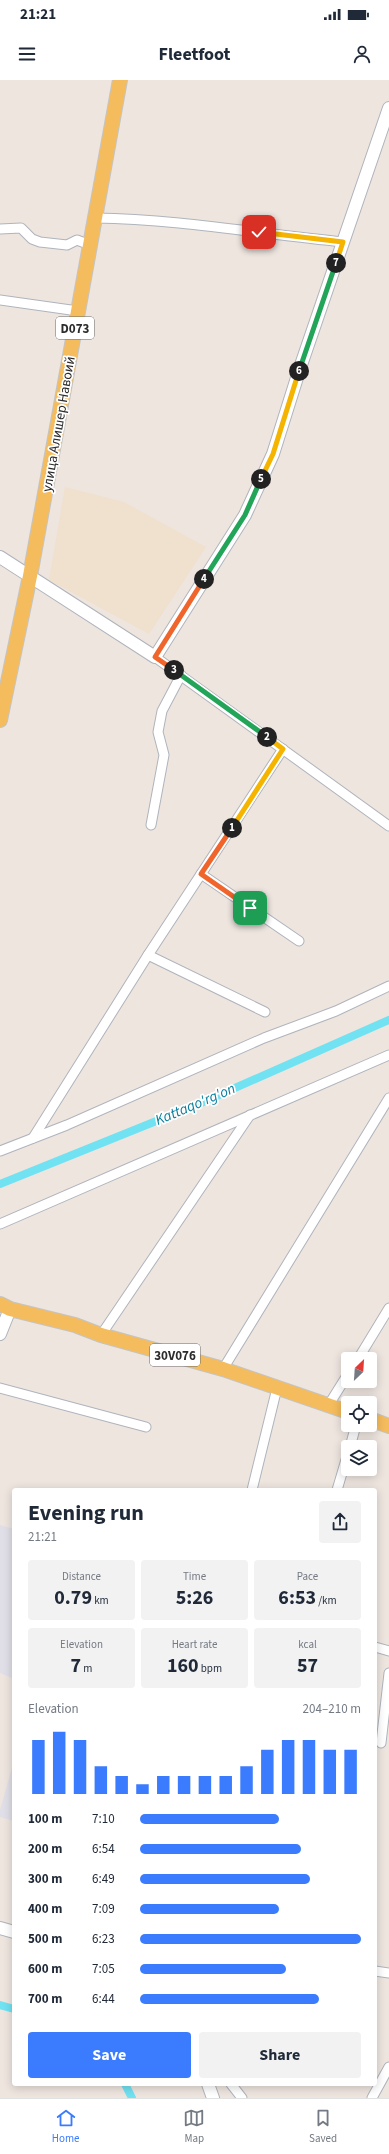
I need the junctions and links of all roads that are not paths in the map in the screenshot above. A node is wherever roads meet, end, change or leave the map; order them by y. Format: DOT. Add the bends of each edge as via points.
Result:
graph roads {
  1 [pos="120,80"];
  2 [pos="389,108"];
  3 [pos="386,129"];
  4 [pos="95,218"];
  5 [pos="0,229"];
  6 [pos="343,242"];
  7 [pos="90,244"];
  8 [pos="0,300"];
  9 [pos="78,311"];
  10 [pos="0,557"];
  11 [pos="30,576"];
  12 [pos="155,657"];
  13 [pos="181,675"];
  14 [pos="0,720"];
  15 [pos="283,749"];
  16 [pos="151,825"];
  17 [pos="389,826"];
  18 [pos="201,874"];
  19 [pos="299,941"];
  20 [pos="148,955"];
  21 [pos="389,986"];
  22 [pos="266,1012"];
  23 [pos="389,1055"];
  24 [pos="389,1098"];
  25 [pos="250,1115"];
  26 [pos="33,1138"];
  27 [pos="0,1151"];
  28 [pos="0,1224"];
  29 [pos="5,1307"];
  30 [pos="389,1308"];
  31 [pos="0,1334"];
  32 [pos="101,1335"];
  33 [pos="362,1352"];
  34 [pos="223,1369"];
  35 [pos="341,1385"];
  36 [pos="0,1388"];
  37 [pos="277,1388"];
  38 [pos="328,1406"];
  39 [pos="341,1410"];
  40 [pos="377,1422"];
  41 [pos="389,1426"];
  42 [pos="146,1428"];
  43 [pos="341,1476"];
  44 [pos="252,1488"];
  45 [pos="338,1488"];
  46 [pos="377,1648"];
  47 [pos="389,1650"];
  48 [pos="389,1673"];
  49 [pos="380,1743"];
  50 [pos="0,1928"];
  51 [pos="12,1931"];
  52 [pos="377,1971"];
  53 [pos="389,1973"];
  54 [pos="389,2067"];
  55 [pos="209,2086"];
  56 [pos="233,2086"];
  57 [pos="213,2098"];
  58 [pos="242,2098"];
  59 [pos="372,2098"];
  1 -- 4 [label="main road, улица Алишер Навоий / D073"];
  2 -- 3 [label="main road"];
  3 -- 6 [label="main road"];
  4 -- 6 [label="street" via="132,218 228,227"];
  4 -- 7 [label="main road, улица Алишер Навоий / D073"];
  5 -- 7 [label="street" via="21,228 32,239 40,242 67,245 77,240"];
  6 -- 12 [label="main road" via="273,454 245,515"];
  7 -- 9 [label="main road, улица Алишер Навоий / D073"];
  8 -- 9 [label="street"];
  9 -- 11 [label="main road, улица Алишер Навоий / D073"];
  10 -- 11 [label="main road"];
  11 -- 12 [label="main road"];
  11 -- 14 [label="main road, улица Алишер Навоий / D073"];
  12 -- 13 [label="street"];
  13 -- 15 [label="street"];
  13 -- 16 [label="street" via="162,711 158,732 164,755"];
  15 -- 17 [label="street"];
  15 -- 18 [label="street"];
  18 -- 19 [label="street"];
  18 -- 20 [label="street"];
  20 -- 22 [label="street"];
  20 -- 26 [label="street"];
  21 -- 26 [label="street" via="336,1011 264,1038"];
  23 -- 25 [label="street"];
  24 -- 34 [label="street"];
  25 -- 28 [label="street"];
  25 -- 32 [label="street"];
  26 -- 27 [label="street"];
  29 -- 31 [label="main road"];
  29 -- 32 [label="main road, 30V076" via="75,1325"];
  30 -- 33 [label="street"];
  32 -- 34 [label="main road, 30V076"];
  34 -- 37 [label="main road, 30V076"];
  35 -- 38 [label="street"];
  36 -- 42 [label="street"];
  37 -- 38 [label="main road, 30V076"];
  37 -- 44 [label="street"];
  38 -- 39 [label="main road, 30V076"];
  40 -- 41 [label="main road"];
  43 -- 45 [label="street"];
  46 -- 47 [label="street"];
  48 -- 49 [label="street"];
  50 -- 51 [label="main road"];
  52 -- 53 [label="street"];
  54 -- 59 [label="street"];
  55 -- 57 [label="main road"];
  56 -- 58 [label="street"];
}
